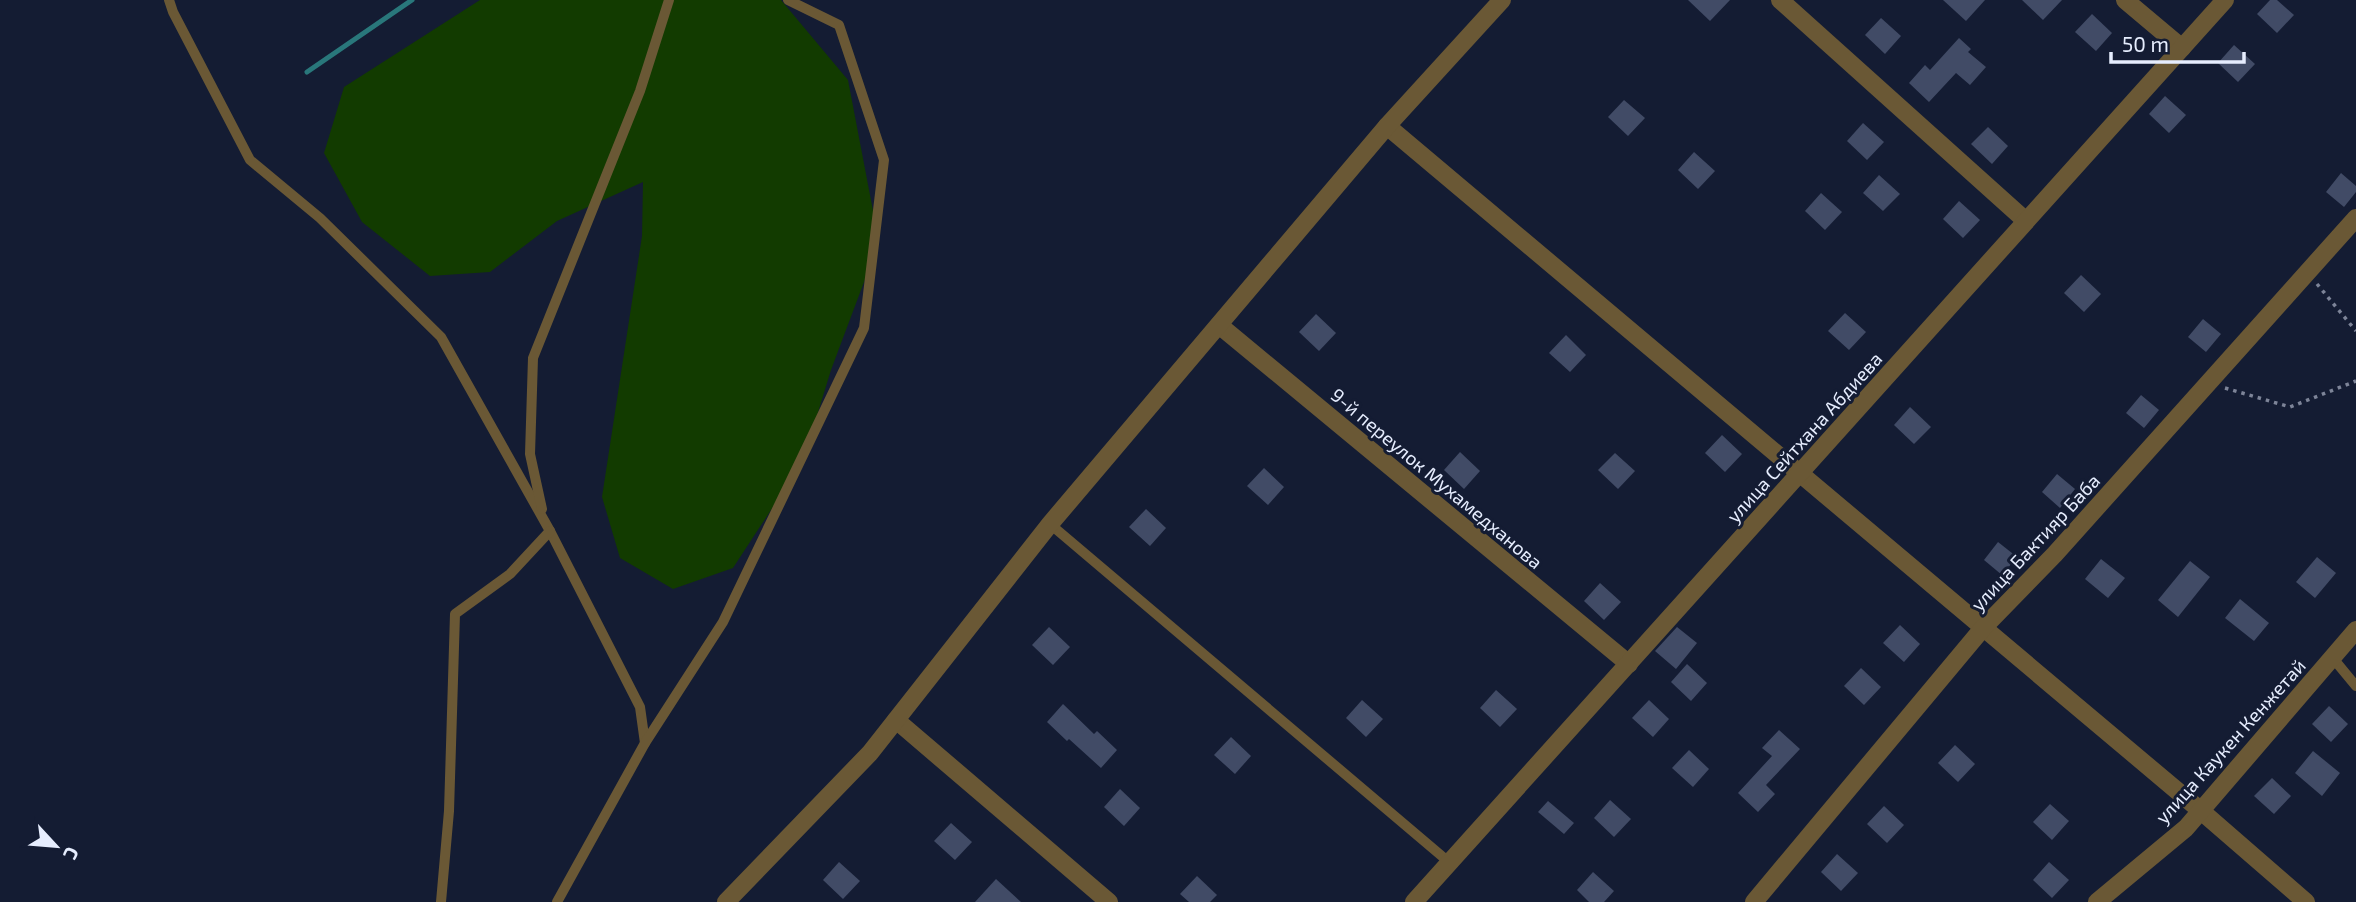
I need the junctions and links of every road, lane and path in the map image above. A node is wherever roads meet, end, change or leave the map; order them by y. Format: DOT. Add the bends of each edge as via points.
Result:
graph roads {
  1 [pos="161,0"];
  2 [pos="169,0"];
  3 [pos="669,0"];
  4 [pos="788,0"];
  5 [pos="1502,0"];
  6 [pos="1780,0"];
  7 [pos="2125,0"];
  8 [pos="2225,0"];
  9 [pos="173,12"];
  10 [pos="2182,48"];
  11 [pos="1387,127"];
  12 [pos="2356,218"];
  13 [pos="2026,221"];
  14 [pos="2307,272"];
  15 [pos="1219,325"];
  16 [pos="2356,331"];
  17 [pos="2356,381"];
  18 [pos="2206,383"];
  19 [pos="1800,473"];
  20 [pos="541,515"];
  21 [pos="1050,524"];
  22 [pos="550,531"];
  23 [pos="1983,628"];
  24 [pos="2356,630"];
  25 [pos="2332,657"];
  26 [pos="1629,664"];
  27 [pos="2356,687"];
  28 [pos="896,720"];
  29 [pos="645,743"];
  30 [pos="2200,810"];
  31 [pos="1450,863"];
  32 [pos="440,902"];
  33 [pos="557,902"];
  34 [pos="726,902"];
  35 [pos="1109,902"];
  36 [pos="1414,902"];
  37 [pos="1754,902"];
  38 [pos="2097,902"];
  39 [pos="2306,902"];
  1 -- 9 [label="lane"];
  2 -- 9 [label="lane"];
  3 -- 20 [label="lane" via="640,90 533,358 530,454"];
  4 -- 29 [label="lane" via="839,26 884,160 864,328 723,622"];
  5 -- 11 [label="street"];
  6 -- 13 [label="street"];
  7 -- 10 [label="street"];
  8 -- 10 [label="street, улица Сейтхана Абдиева"];
  9 -- 20 [label="lane" via="250,160 320,218 441,337"];
  10 -- 13 [label="street, улица Сейтхана Абдиева"];
  11 -- 15 [label="street"];
  11 -- 19 [label="street"];
  12 -- 14 [label="street, улица Бактияр Баба"];
  13 -- 19 [label="street, улица Сейтхана Абдиева"];
  14 -- 16 [label="path"];
  14 -- 18 [label="street, улица Бактияр Баба"];
  15 -- 21 [label="street"];
  15 -- 26 [label="street, 9-й переулок Мухамедханова"];
  17 -- 18 [label="path" via="2290,407"];
  18 -- 23 [label="street, улица Бактияр Баба"];
  19 -- 23 [label="street"];
  19 -- 26 [label="street, улица Сейтхана Абдиева"];
  20 -- 22 [label="lane"];
  21 -- 28 [label="street"];
  21 -- 31 [label="lane"];
  22 -- 29 [label="lane" via="640,707"];
  22 -- 32 [label="lane" via="510,574 455,614 449,811"];
  23 -- 30 [label="street"];
  23 -- 37 [label="street, улица Бактияр Баба"];
  24 -- 25 [label="street, улица Каукен Кенжетай"];
  25 -- 27 [label="lane"];
  25 -- 30 [label="street, улица Каукен Кенжетай"];
  26 -- 31 [label="street, улица Сейтхана Абдиева"];
  28 -- 34 [label="street" via="870,753"];
  28 -- 35 [label="street"];
  29 -- 33 [label="lane"];
  30 -- 38 [label="street, улица Каукен Кенжетай" via="2186,828"];
  30 -- 39 [label="street"];
  31 -- 36 [label="street, улица Сейтхана Абдиева"];
}
